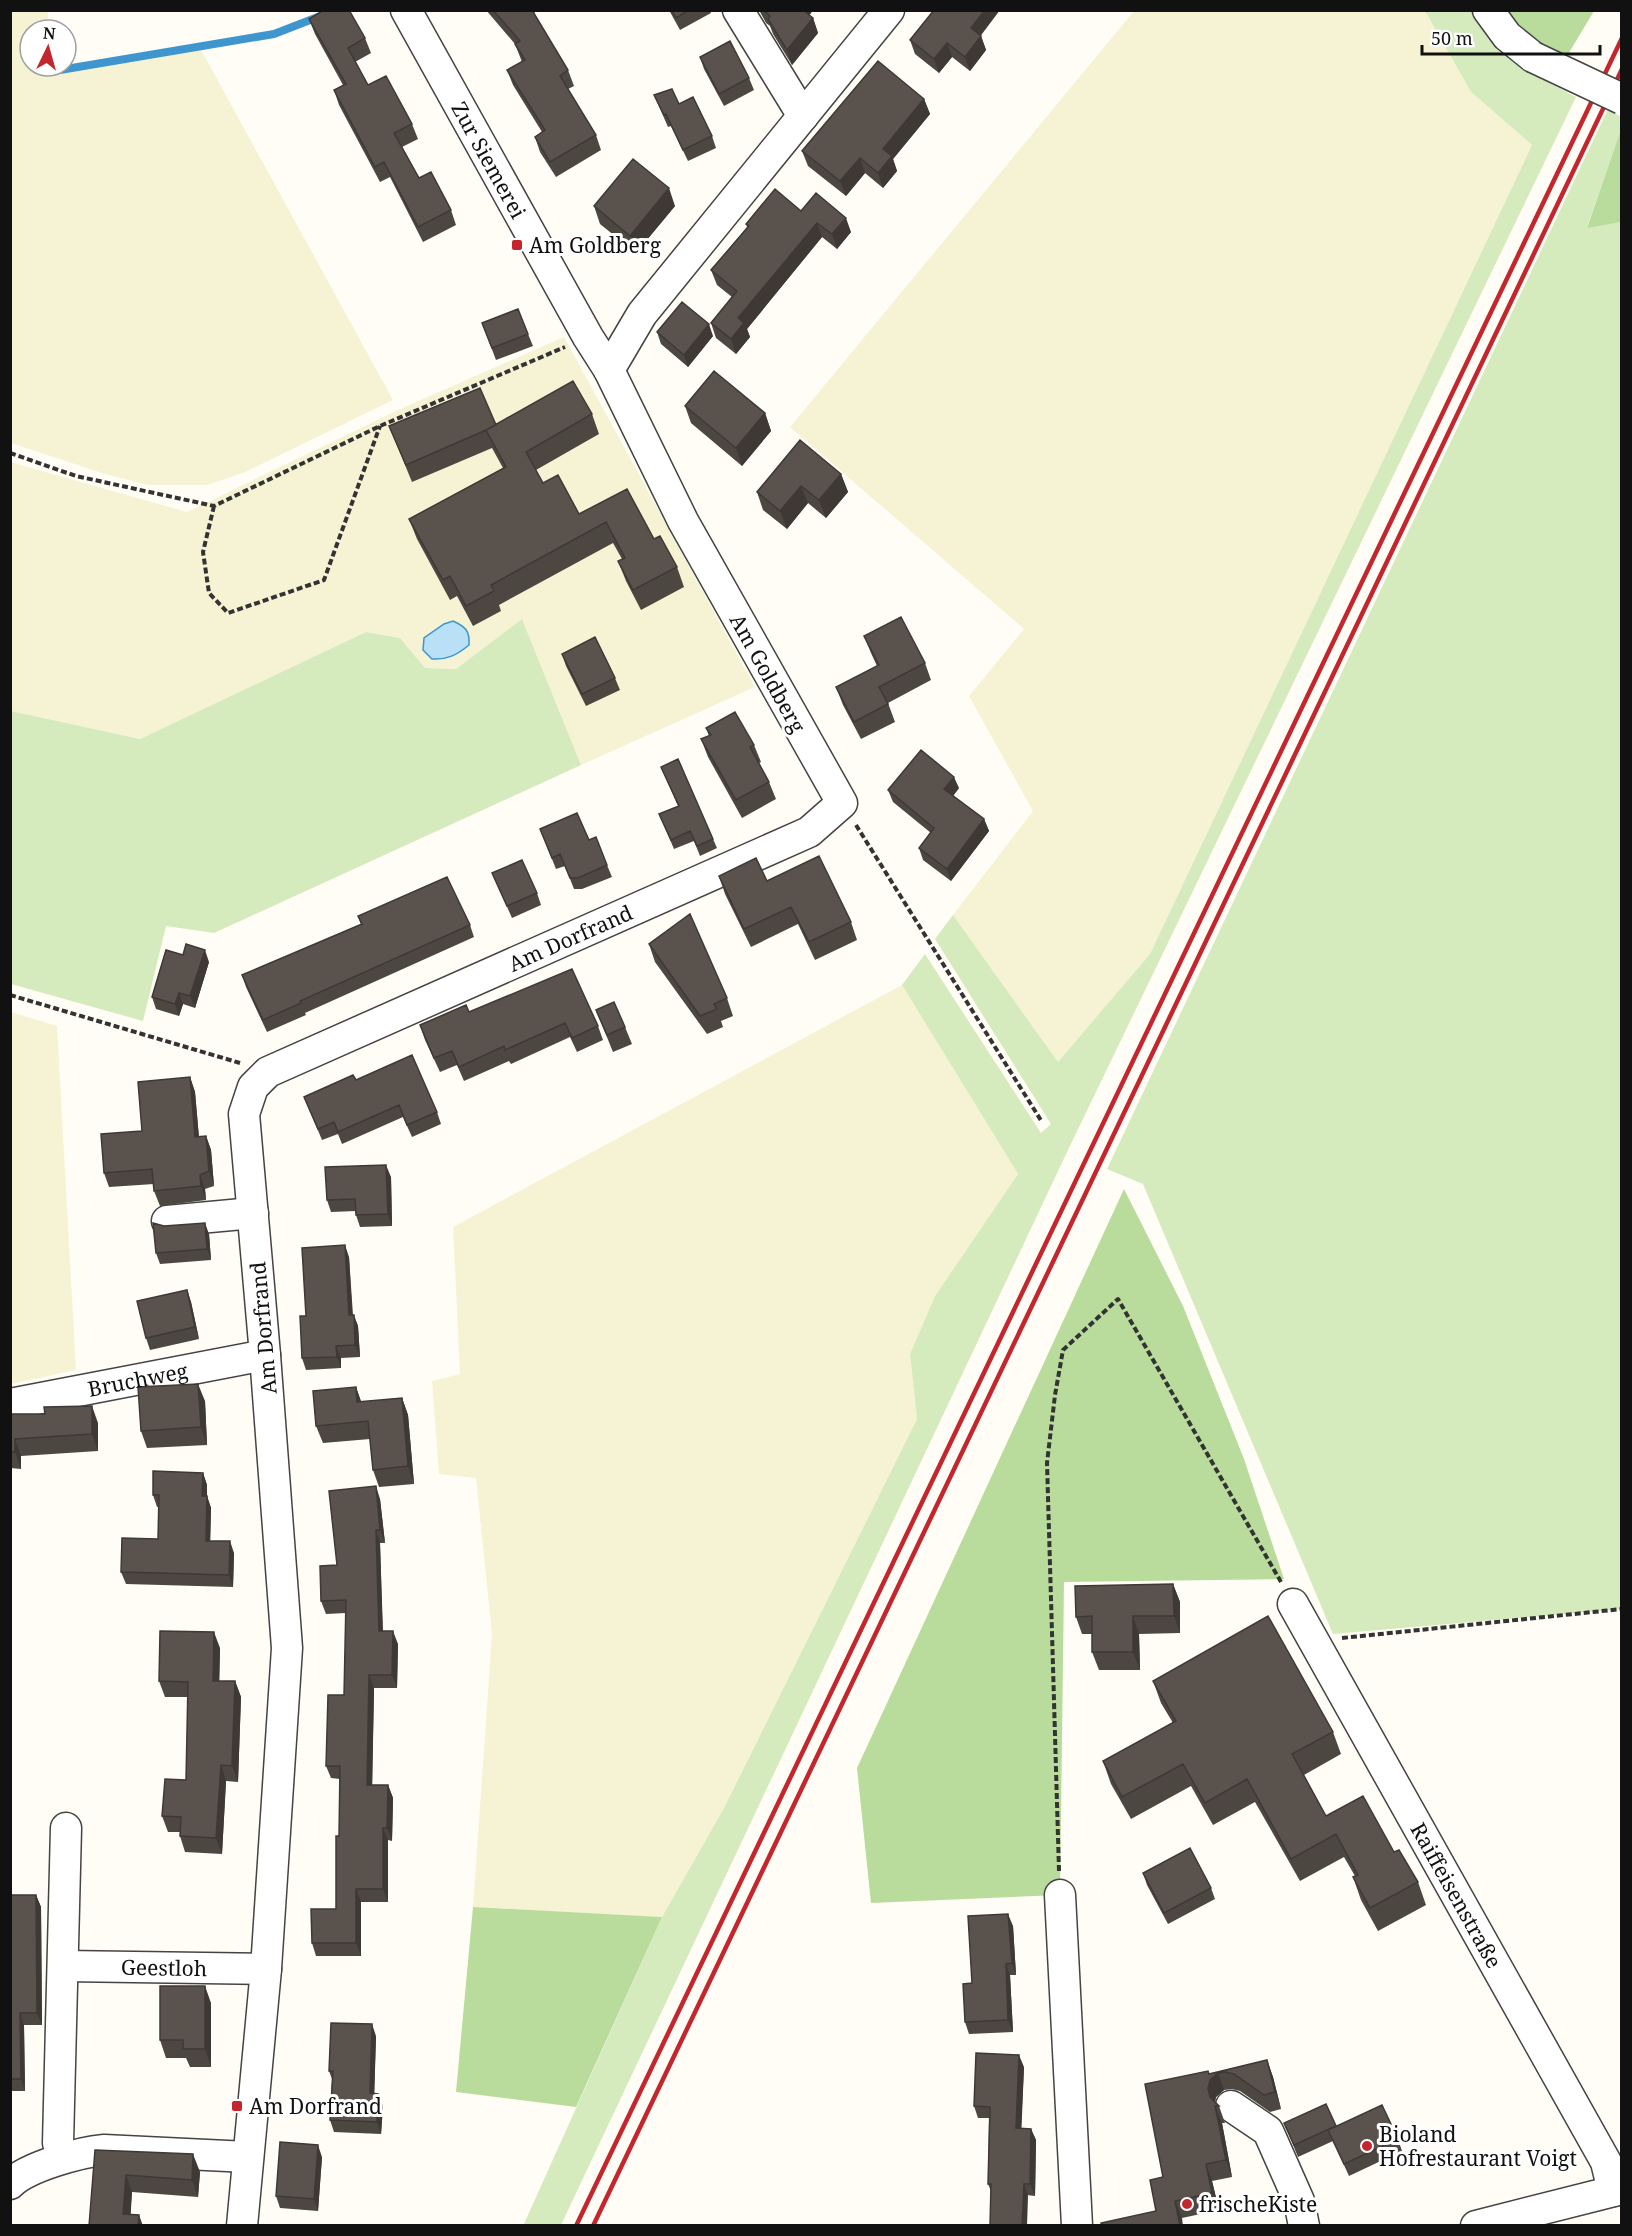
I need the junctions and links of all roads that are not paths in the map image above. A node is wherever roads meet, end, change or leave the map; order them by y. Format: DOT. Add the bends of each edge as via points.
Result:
graph roads {
  1 [pos="406,10"];
  2 [pos="738,10"];
  3 [pos="889,10"];
  4 [pos="1488,10"];
  5 [pos="1622,99"];
  6 [pos="803,116"];
  7 [pos="609,370"];
  8 [pos="842,803"];
  9 [pos="253,1213"];
  10 [pos="167,1221"];
  11 [pos="265,1355"];
  12 [pos="10,1404"];
  13 [pos="1293,1604"];
  14 [pos="66,1828"];
  15 [pos="1060,1895"];
  16 [pos="64,1966"];
  17 [pos="266,1969"];
  18 [pos="1231,2106"];
  19 [pos="58,2143"];
  20 [pos="248,2157"];
  21 [pos="10,2184"];
  22 [pos="1617,2190"];
  23 [pos="242,2226"];
  24 [pos="1077,2226"];
  25 [pos="1304,2226"];
  26 [pos="1476,2226"];
  1 -- 7 [label="street, Zur Siemerei"];
  2 -- 6 [label="street"];
  3 -- 6 [label="street"];
  4 -- 5 [label="street, bridge" via="1507,36 1533,57"];
  6 -- 7 [label="street" via="642,314"];
  7 -- 8 [label="street, Am Goldberg" via="683,521"];
  8 -- 9 [label="street, Am Dorfrand" via="809,832 268,1072 253,1087 244,1114"];
  9 -- 10 [label="street"];
  9 -- 11 [label="street, Am Dorfrand"];
  11 -- 12 [label="street, Bruchweg"];
  11 -- 17 [label="street, Am Dorfrand" via="287,1648"];
  13 -- 22 [label="street, Raiffeisenstraße" via="1606,2162"];
  14 -- 16 [label="street"];
  15 -- 24 [label="street"];
  16 -- 17 [label="street, Geestloh"];
  16 -- 19 [label="street"];
  17 -- 20 [label="street, Am Dorfrand"];
  18 -- 25 [label="street" via="1268,2131 1299,2200"];
  20 -- 21 [label="street" via="90,2151 42,2167"];
  20 -- 23 [label="street, Am Dorfrand"];
  22 -- 26 [label="street"];
}
